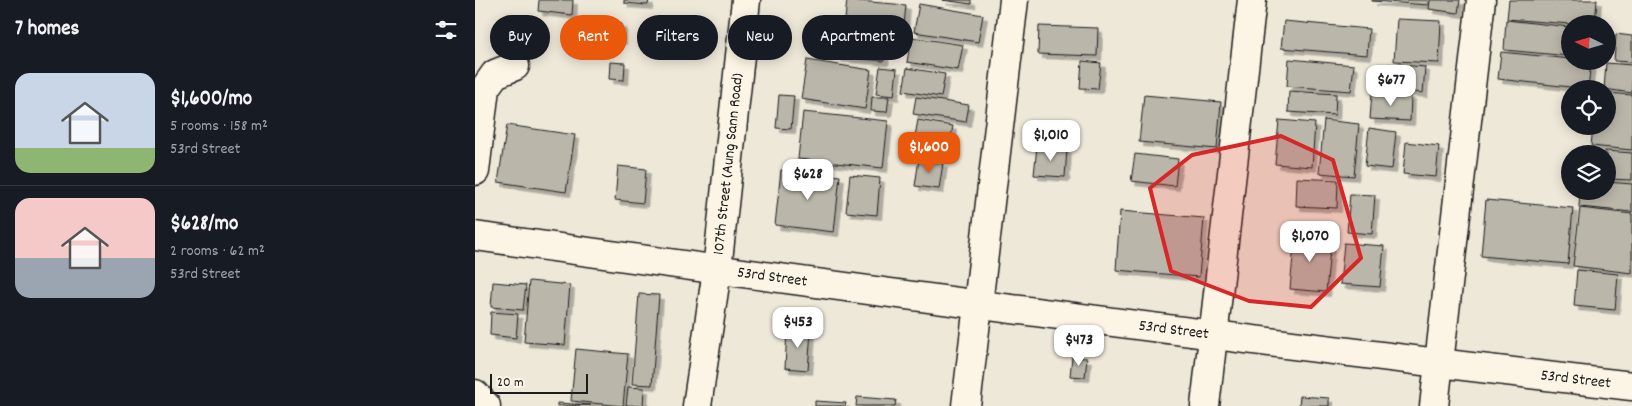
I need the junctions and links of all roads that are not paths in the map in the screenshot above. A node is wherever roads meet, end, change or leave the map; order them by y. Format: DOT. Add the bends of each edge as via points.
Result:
graph roads {
  1 [pos="746,0"];
  2 [pos="1014,0"];
  3 [pos="1252,0"];
  4 [pos="1481,0"];
  5 [pos="515,66"];
  6 [pos="475,171"];
  7 [pos="475,236"];
  8 [pos="717,270"];
  9 [pos="978,304"];
  10 [pos="1214,336"];
  11 [pos="1439,364"];
  12 [pos="1632,386"];
  13 [pos="475,394"];
  14 [pos="486,406"];
  15 [pos="697,406"];
  16 [pos="966,406"];
  17 [pos="1205,406"];
  18 [pos="1434,406"];
  1 -- 8 [label="street, 107th Street (Aung Sann Road)"];
  2 -- 9 [label="street"];
  3 -- 10 [label="street"];
  4 -- 11 [label="street"];
  5 -- 6 [label="street" via="495,74 485,88"];
  7 -- 8 [label="street, 53rd Street"];
  8 -- 9 [label="street, 53rd Street"];
  8 -- 15 [label="street, 107th Street (Aung Sann Road)"];
  9 -- 10 [label="street, 53rd Street"];
  9 -- 16 [label="street"];
  10 -- 11 [label="street, 53rd Street"];
  10 -- 17 [label="street"];
  11 -- 12 [label="street, 53rd Street"];
  11 -- 18 [label="street"];
  13 -- 14 [label="street"];
}
